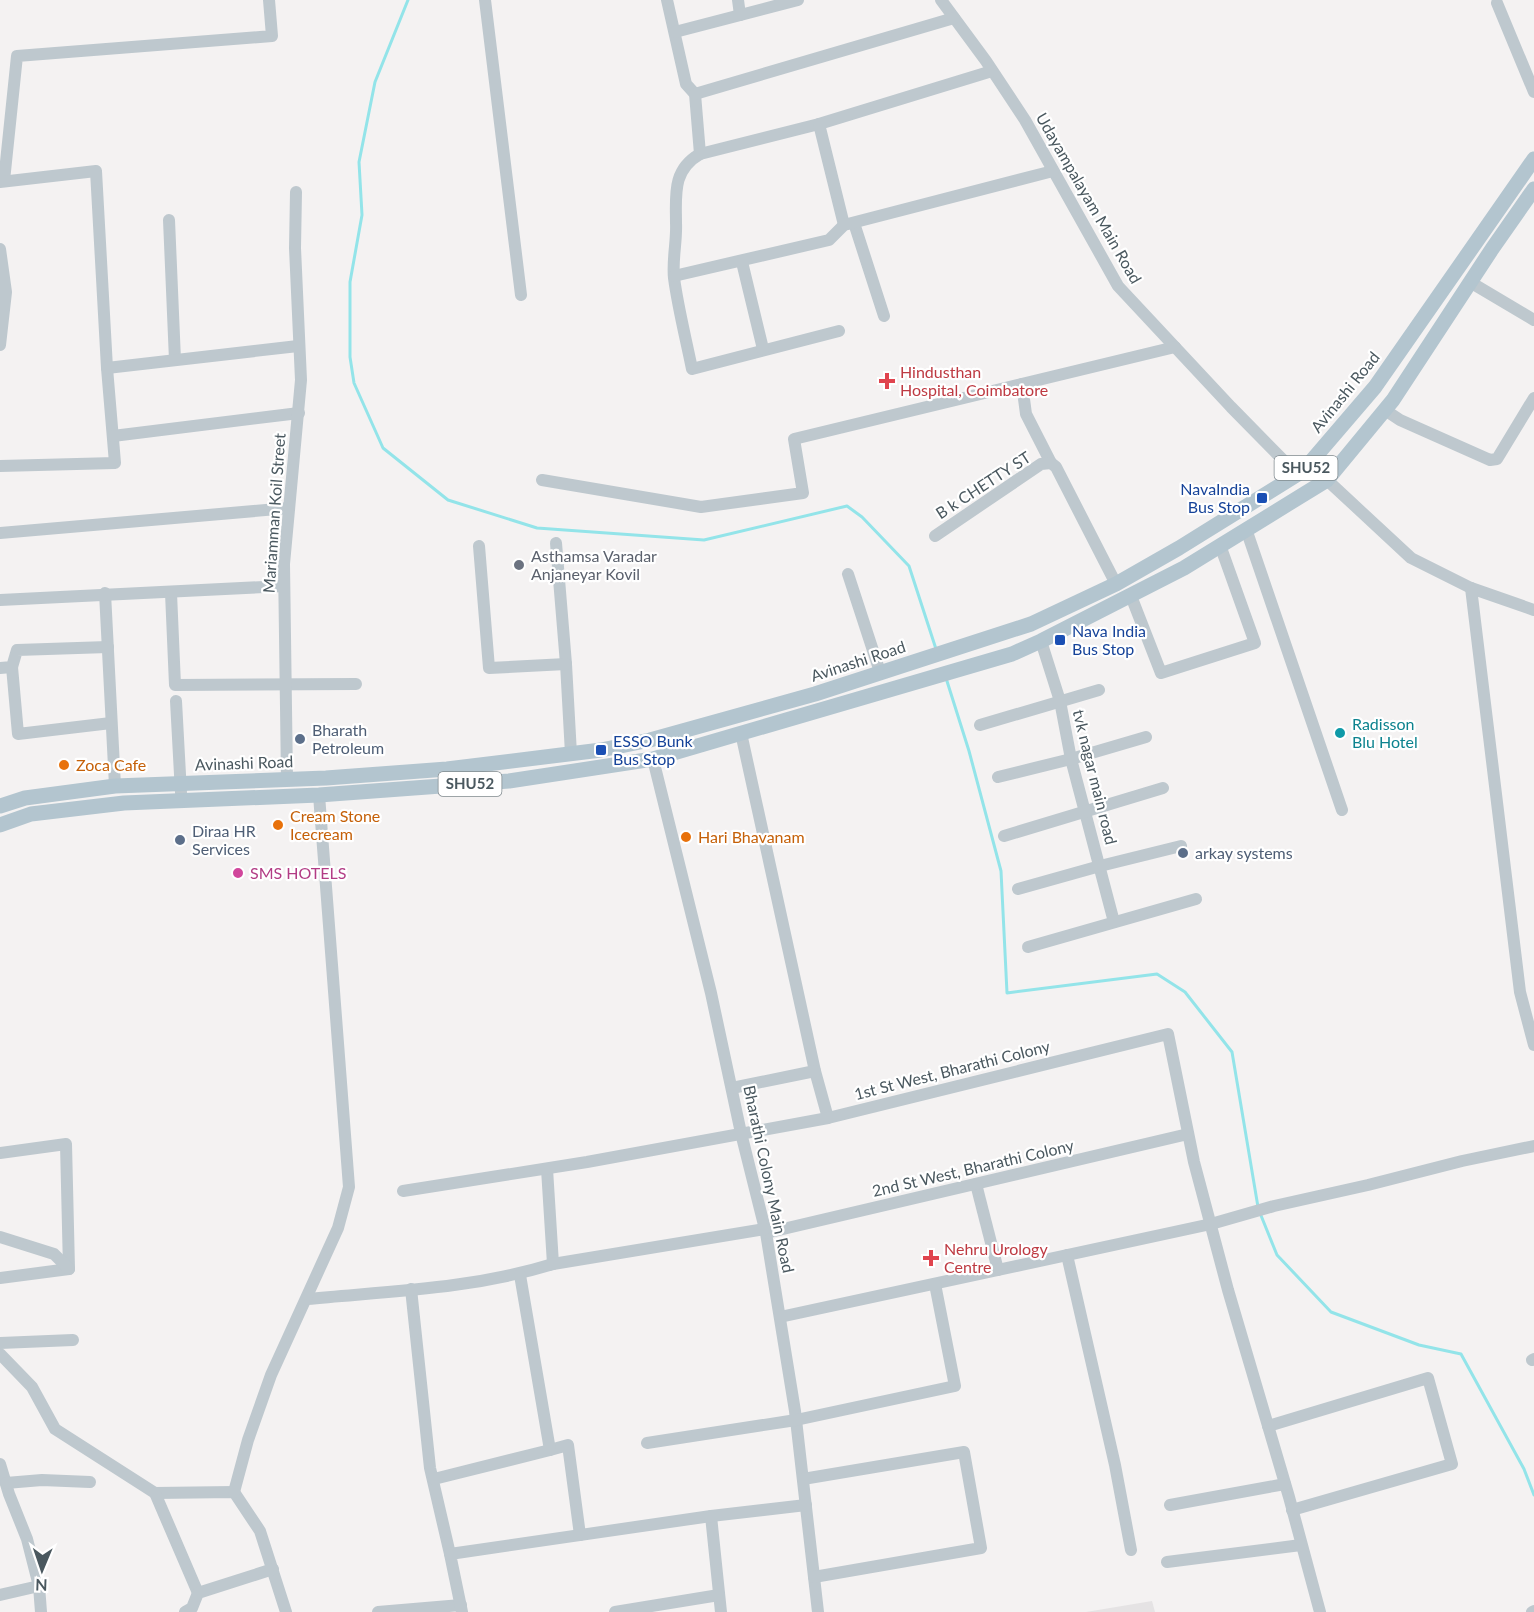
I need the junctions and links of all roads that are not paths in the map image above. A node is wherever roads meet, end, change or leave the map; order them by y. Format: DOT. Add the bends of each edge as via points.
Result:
graph roads {
  1 [pos="269,0"];
  2 [pos="485,0"];
  3 [pos="667,0"];
  4 [pos="738,0"];
  5 [pos="798,0"];
  6 [pos="941,0"];
  7 [pos="1497,3"];
  8 [pos="740,15"];
  9 [pos="954,18"];
  10 [pos="675,32"];
  11 [pos="992,71"];
  12 [pos="1534,92"];
  13 [pos="695,94"];
  14 [pos="819,124"];
  15 [pos="700,154"];
  16 [pos="1534,159"];
  17 [pos="1053,171"];
  18 [pos="2,182"];
  19 [pos="1534,189"];
  20 [pos="296,192"];
  21 [pos="169,220"];
  22 [pos="849,224"];
  23 [pos="0,249"];
  24 [pos="742,262"];
  25 [pos="674,276"];
  26 [pos="1470,282"];
  27 [pos="521,295"];
  28 [pos="884,316"];
  29 [pos="1534,320"];
  30 [pos="839,331"];
  31 [pos="0,345"];
  32 [pos="298,346"];
  33 [pos="1175,347"];
  34 [pos="763,349"];
  35 [pos="175,360"];
  36 [pos="107,368"];
  37 [pos="1022,384"];
  38 [pos="1534,399"];
  39 [pos="1385,410"];
  40 [pos="299,413"];
  41 [pos="113,436"];
  42 [pos="1051,463"];
  43 [pos="0,466"];
  44 [pos="1303,471"];
  45 [pos="542,480"];
  46 [pos="1327,480"];
  47 [pos="289,508"];
  48 [pos="1246,529"];
  49 [pos="0,533"];
  50 [pos="935,536"];
  51 [pos="556,543"];
  52 [pos="479,546"];
  53 [pos="1220,546"];
  54 [pos="848,574"];
  55 [pos="1116,584"];
  56 [pos="284,586"];
  57 [pos="1471,588"];
  58 [pos="105,593"];
  59 [pos="171,593"];
  60 [pos="1131,596"];
  61 [pos="0,600"];
  62 [pos="1534,610"];
  63 [pos="1041,641"];
  64 [pos="108,647"];
  65 [pos="566,664"];
  66 [pos="6,668"];
  67 [pos="880,672"];
  68 [pos="286,684"];
  69 [pos="356,684"];
  70 [pos="1099,690"];
  71 [pos="1060,700"];
  72 [pos="176,701"];
  73 [pos="111,723"];
  74 [pos="980,725"];
  75 [pos="741,733"];
  76 [pos="1146,737"];
  77 [pos="571,754"];
  78 [pos="653,759"];
  79 [pos="1071,759"];
  80 [pos="998,777"];
  81 [pos="287,779"];
  82 [pos="180,783"];
  83 [pos="140,785"];
  84 [pos="115,786"];
  85 [pos="1163,788"];
  86 [pos="319,795"];
  87 [pos="183,800"];
  88 [pos="142,802"];
  89 [pos="0,806"];
  90 [pos="1342,810"];
  91 [pos="1085,811"];
  92 [pos="0,825"];
  93 [pos="1004,836"];
  94 [pos="1181,846"];
  95 [pos="1100,866"];
  96 [pos="1018,889"];
  97 [pos="1196,899"];
  98 [pos="1114,922"];
  99 [pos="1028,947"];
  100 [pos="1534,1045"];
  101 [pos="815,1071"];
  102 [pos="732,1088"];
  103 [pos="828,1118"];
  104 [pos="741,1133"];
  105 [pos="1188,1134"];
  106 [pos="1534,1146"];
  107 [pos="0,1153"];
  108 [pos="547,1169"];
  109 [pos="976,1184"];
  110 [pos="403,1191"];
  111 [pos="1210,1224"];
  112 [pos="766,1231"];
  113 [pos="0,1237"];
  114 [pos="1067,1255"];
  115 [pos="554,1264"];
  116 [pos="69,1269"];
  117 [pos="999,1270"];
  118 [pos="520,1275"];
  119 [pos="0,1278"];
  120 [pos="935,1284"];
  121 [pos="411,1290"];
  122 [pos="307,1299"];
  123 [pos="780,1317"];
  124 [pos="73,1340"];
  125 [pos="0,1342"];
  126 [pos="0,1354"];
  127 [pos="796,1420"];
  128 [pos="1268,1426"];
  129 [pos="647,1443"];
  130 [pos="550,1450"];
  131 [pos="0,1464"];
  132 [pos="434,1479"];
  133 [pos="803,1479"];
  134 [pos="90,1482"];
  135 [pos="1285,1484"];
  136 [pos="5,1492"];
  137 [pos="234,1492"];
  138 [pos="155,1493"];
  139 [pos="806,1505"];
  140 [pos="1170,1505"];
  141 [pos="1292,1510"];
  142 [pos="711,1516"];
  143 [pos="580,1535"];
  144 [pos="1301,1545"];
  145 [pos="1131,1550"];
  146 [pos="450,1554"];
  147 [pos="1167,1562"];
  148 [pos="273,1569"];
  149 [pos="814,1577"];
  150 [pos="39,1586"];
  151 [pos="198,1593"];
  152 [pos="719,1594"];
  153 [pos="0,1595"];
  154 [pos="461,1608"];
  155 [pos="41,1612"];
  156 [pos="185,1612"];
  157 [pos="286,1612"];
  158 [pos="378,1612"];
  159 [pos="615,1612"];
  160 [pos="722,1612"];
  161 [pos="818,1612"];
  162 [pos="1320,1612"];
  1 -- 18 [label="street" via="272,36 17,56"];
  2 -- 27 [label="street"];
  3 -- 10 [label="street"];
  4 -- 8 [label="street"];
  5 -- 8 [label="street"];
  6 -- 9 [label="street, Udayampalayam Main Road"];
  7 -- 12 [label="street"];
  8 -- 10 [label="street"];
  9 -- 11 [label="street, Udayampalayam Main Road"];
  9 -- 13 [label="street"];
  10 -- 13 [label="street" via="686,84"];
  11 -- 14 [label="street"];
  11 -- 17 [label="street, Udayampalayam Main Road"];
  13 -- 15 [label="street"];
  14 -- 15 [label="street"];
  14 -- 22 [label="street"];
  15 -- 25 [label="street" via="688,160 675,196"];
  16 -- 44 [label="main road, Avinashi Road / SHU52" via="1375,387"];
  17 -- 22 [label="street"];
  17 -- 33 [label="street, Udayampalayam Main Road" via="1118,286"];
  18 -- 36 [label="street" via="96,171"];
  19 -- 26 [label="main road, Avinashi Road / SHU52"];
  20 -- 32 [label="street, Mariamman Koil Street"];
  21 -- 35 [label="street"];
  22 -- 24 [label="street" via="830,240"];
  22 -- 28 [label="street"];
  23 -- 31 [label="street" via="6,292"];
  24 -- 25 [label="street"];
  24 -- 34 [label="street"];
  25 -- 34 [label="street" via="692,369"];
  26 -- 29 [label="street"];
  26 -- 39 [label="main road, Avinashi Road / SHU52"];
  30 -- 34 [label="street"];
  32 -- 35 [label="street"];
  32 -- 40 [label="street, Mariamman Koil Street"];
  33 -- 37 [label="street"];
  33 -- 44 [label="street, Udayampalayam Main Road" via="1285,462"];
  35 -- 36 [label="street"];
  36 -- 41 [label="street"];
  37 -- 42 [label="street" via="1026,414"];
  37 -- 45 [label="street" via="794,439 803,493 701,507"];
  38 -- 39 [label="street" via="1497,459 1490,460"];
  39 -- 46 [label="main road, Avinashi Road / SHU52"];
  40 -- 41 [label="street"];
  40 -- 47 [label="street, Mariamman Koil Street"];
  41 -- 43 [label="street" via="115,463"];
  42 -- 50 [label="street, B k CHETTY ST" via="1041,464"];
  42 -- 55 [label="street, B k CHETTY ST"];
  44 -- 55 [label="main road, Avinashi Road / SHU52"];
  46 -- 48 [label="main road, Avinashi Road / SHU52"];
  46 -- 57 [label="street" via="1411,558"];
  47 -- 49 [label="street"];
  47 -- 56 [label="street, Mariamman Koil Street"];
  48 -- 53 [label="main road, Avinashi Road / SHU52"];
  48 -- 90 [label="street"];
  51 -- 65 [label="street"];
  52 -- 65 [label="street" via="489,668"];
  53 -- 60 [label="main road, Avinashi Road / SHU52"];
  53 -- 60 [label="street" via="1256,643 1161,673"];
  54 -- 67 [label="street"];
  55 -- 67 [label="main road, Avinashi Road / SHU52" via="1031,624"];
  56 -- 59 [label="street"];
  56 -- 68 [label="street, Mariamman Koil Street"];
  57 -- 62 [label="street"];
  57 -- 100 [label="street" via="1520,992"];
  58 -- 59 [label="street"];
  58 -- 61 [label="street"];
  58 -- 64 [label="street"];
  59 -- 68 [label="street" via="175,685"];
  60 -- 63 [label="main road, Avinashi Road / SHU52"];
  63 -- 71 [label="street, tvk nagar main road"];
  63 -- 75 [label="main road, Avinashi Road / SHU52" via="1012,654"];
  64 -- 66 [label="street" via="17,650"];
  64 -- 73 [label="street"];
  65 -- 77 [label="street"];
  66 -- 73 [label="street" via="18,734"];
  67 -- 77 [label="main road, Avinashi Road / SHU52" via="650,740"];
  68 -- 69 [label="street"];
  68 -- 81 [label="street, Mariamman Koil Street"];
  70 -- 71 [label="street"];
  71 -- 74 [label="street"];
  71 -- 79 [label="street, tvk nagar main road"];
  72 -- 82 [label="street"];
  73 -- 84 [label="street"];
  75 -- 78 [label="main road, Avinashi Road / SHU52"];
  75 -- 101 [label="street"];
  76 -- 79 [label="street"];
  77 -- 81 [label="main road, Avinashi Road / SHU52" via="447,770"];
  78 -- 86 [label="main road, Avinashi Road / SHU52" via="509,781"];
  78 -- 102 [label="street, Bharathi Colony Main Road"];
  79 -- 80 [label="street"];
  79 -- 91 [label="street, tvk nagar main road"];
  81 -- 82 [label="main road, Avinashi Road / SHU52"];
  82 -- 83 [label="main road, Avinashi Road / SHU52"];
  82 -- 87 [label="street"];
  83 -- 84 [label="main road, Avinashi Road / SHU52"];
  83 -- 88 [label="main road"];
  84 -- 89 [label="main road, Avinashi Road / SHU52" via="25,798"];
  85 -- 91 [label="street"];
  86 -- 87 [label="main road, Avinashi Road / SHU52"];
  86 -- 122 [label="street" via="350,1188 338,1228"];
  87 -- 88 [label="main road, Avinashi Road / SHU52"];
  88 -- 92 [label="main road, Avinashi Road / SHU52" via="31,814"];
  91 -- 93 [label="street"];
  91 -- 95 [label="street, tvk nagar main road"];
  94 -- 95 [label="street"];
  95 -- 96 [label="street"];
  95 -- 98 [label="street, tvk nagar main road"];
  97 -- 98 [label="street"];
  98 -- 99 [label="street"];
  101 -- 102 [label="street"];
  101 -- 103 [label="street"];
  102 -- 104 [label="street, Bharathi Colony Main Road"];
  103 -- 104 [label="street, 1st St West, Bharathi Colony"];
  103 -- 105 [label="street, 1st St West, Bharathi Colony" via="1168,1034"];
  104 -- 108 [label="street, 1st St West, Bharathi Colony"];
  104 -- 112 [label="street, Bharathi Colony Main Road"];
  105 -- 109 [label="street, 2nd St West, Bharathi Colony"];
  105 -- 111 [label="street"];
  106 -- 111 [label="street"];
  107 -- 116 [label="street" via="66,1144"];
  108 -- 110 [label="street, 1st St West, Bharathi Colony"];
  108 -- 115 [label="street"];
  109 -- 112 [label="street, 2nd St West, Bharathi Colony"];
  109 -- 117 [label="street"];
  111 -- 114 [label="street"];
  111 -- 128 [label="street"];
  112 -- 115 [label="street, 2nd St West, Bharathi Colony"];
  112 -- 123 [label="street, Bharathi Colony Main Road"];
  113 -- 116 [label="street" via="54,1254"];
  114 -- 117 [label="street"];
  114 -- 145 [label="street"];
  115 -- 118 [label="street, 2nd St West, Bharathi Colony"];
  116 -- 119 [label="street"];
  117 -- 120 [label="street"];
  118 -- 121 [label="street, 2nd St West, Bharathi Colony"];
  118 -- 130 [label="street"];
  120 -- 123 [label="street"];
  120 -- 127 [label="street" via="955,1386"];
  121 -- 122 [label="street, 2nd St West, Bharathi Colony"];
  121 -- 132 [label="street"];
  122 -- 137 [label="street" via="271,1376"];
  123 -- 127 [label="street, Bharathi Colony Main Road"];
  124 -- 125 [label="street"];
  126 -- 138 [label="street" via="32,1387 55,1429"];
  127 -- 129 [label="street"];
  127 -- 133 [label="street, Bharathi Colony Main Road"];
  128 -- 135 [label="street"];
  128 -- 141 [label="street" via="1428,1378 1452,1464"];
  130 -- 132 [label="street"];
  130 -- 143 [label="street" via="568,1445"];
  131 -- 136 [label="street"];
  132 -- 146 [label="street"];
  133 -- 139 [label="street, Bharathi Colony Main Road"];
  133 -- 149 [label="street" via="964,1452 981,1548"];
  134 -- 136 [label="street" via="42,1480"];
  135 -- 140 [label="street"];
  135 -- 141 [label="street"];
  136 -- 150 [label="street" via="27,1539"];
  137 -- 138 [label="street"];
  137 -- 148 [label="street" via="260,1531"];
  138 -- 151 [label="street"];
  139 -- 142 [label="street"];
  139 -- 149 [label="street, Bharathi Colony Main Road"];
  141 -- 144 [label="street"];
  142 -- 143 [label="street"];
  142 -- 152 [label="street"];
  143 -- 146 [label="street"];
  144 -- 147 [label="street"];
  144 -- 162 [label="street"];
  146 -- 154 [label="street"];
  148 -- 151 [label="street"];
  148 -- 157 [label="street"];
  149 -- 161 [label="street, Bharathi Colony Main Road"];
  150 -- 153 [label="street"];
  150 -- 155 [label="street"];
  151 -- 156 [label="street" via="192,1608"];
  152 -- 159 [label="street"];
  152 -- 160 [label="street"];
  154 -- 158 [label="street"];
}
